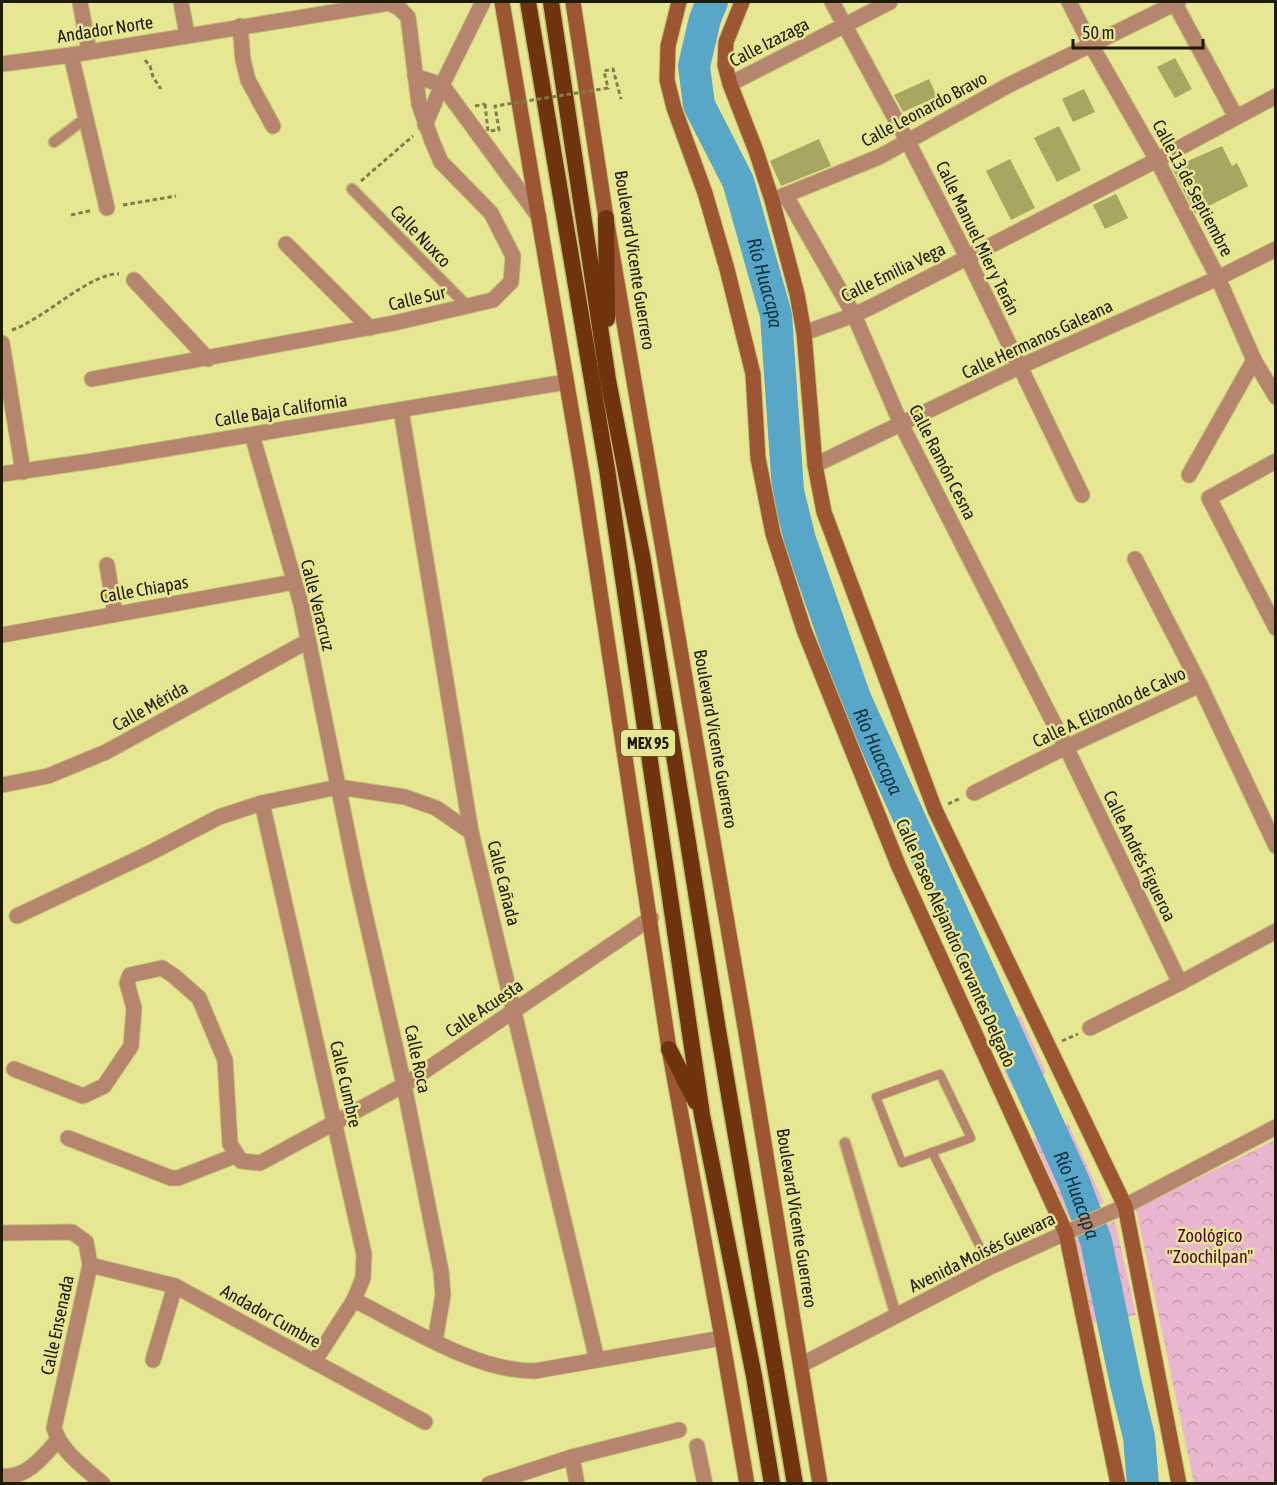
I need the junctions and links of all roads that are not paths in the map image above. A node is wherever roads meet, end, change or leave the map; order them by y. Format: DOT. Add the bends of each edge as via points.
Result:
graph roads {
  1 [pos="80,2"];
  2 [pos="181,2"];
  3 [pos="483,2"];
  4 [pos="502,2"];
  5 [pos="528,2"];
  6 [pos="551,2"];
  7 [pos="573,2"];
  8 [pos="679,2"];
  9 [pos="742,2"];
  10 [pos="832,2"];
  11 [pos="890,2"];
  12 [pos="1069,2"];
  13 [pos="1176,2"];
  14 [pos="846,24"];
  15 [pos="240,26"];
  16 [pos="187,35"];
  17 [pos="1091,45"];
  18 [pos="89,51"];
  19 [pos="71,55"];
  20 [pos="2,64"];
  21 [pos="415,76"];
  22 [pos="729,84"];
  23 [pos="442,85"];
  24 [pos="1275,96"];
  25 [pos="1236,117"];
  26 [pos="86,118"];
  27 [pos="425,125"];
  28 [pos="273,126"];
  29 [pos="54,142"];
  30 [pos="908,142"];
  31 [pos="1157,160"];
  32 [pos="352,189"];
  33 [pos="779,198"];
  34 [pos="107,208"];
  35 [pos="539,217"];
  36 [pos="606,218"];
  37 [pos="286,244"];
  38 [pos="1275,249"];
  39 [pos="967,257"];
  40 [pos="1218,278"];
  41 [pos="134,280"];
  42 [pos="467,306"];
  43 [pos="854,315"];
  44 [pos="370,328"];
  45 [pos="804,333"];
  46 [pos="6,337"];
  47 [pos="208,359"];
  48 [pos="1254,360"];
  49 [pos="1019,367"];
  50 [pos="92,379"];
  51 [pos="608,380"];
  52 [pos="566,382"];
  53 [pos="1275,397"];
  54 [pos="401,410"];
  55 [pos="901,424"];
  56 [pos="252,435"];
  57 [pos="1275,463"];
  58 [pos="816,465"];
  59 [pos="23,472"];
  60 [pos="2,474"];
  61 [pos="1189,475"];
  62 [pos="1082,495"];
  63 [pos="1135,559"];
  64 [pos="107,565"];
  65 [pos="294,582"];
  66 [pos="115,614"];
  67 [pos="1275,628"];
  68 [pos="2,635"];
  69 [pos="308,641"];
  70 [pos="1200,685"];
  71 [pos="1066,747"];
  72 [pos="2,785"];
  73 [pos="338,787"];
  74 [pos="974,793"];
  75 [pos="262,804"];
  76 [pos="471,832"];
  77 [pos="1275,846"];
  78 [pos="18,916"];
  79 [pos="651,918"];
  80 [pos="1275,931"];
  81 [pos="1180,983"];
  82 [pos="515,1010"];
  83 [pos="1090,1028"];
  84 [pos="669,1049"];
  85 [pos="14,1070"];
  86 [pos="404,1085"];
  87 [pos="702,1115"];
  88 [pos="334,1123"];
  89 [pos="1275,1127"];
  90 [pos="68,1138"];
  91 [pos="845,1143"];
  92 [pos="932,1152"];
  93 [pos="237,1155"];
  94 [pos="1124,1206"];
  95 [pos="2,1233"];
  96 [pos="1067,1233"];
  97 [pos="90,1265"];
  98 [pos="990,1267"];
  99 [pos="175,1286"];
  100 [pos="354,1300"];
  101 [pos="896,1316"];
  102 [pos="722,1338"];
  103 [pos="435,1341"];
  104 [pos="153,1360"];
  105 [pos="597,1360"];
  106 [pos="314,1362"];
  107 [pos="801,1365"];
  108 [pos="425,1422"];
  109 [pos="680,1430"];
  110 [pos="58,1440"];
  111 [pos="697,1446"];
  112 [pos="572,1457"];
  113 [pos="2,1476"];
  114 [pos="103,1484"];
  115 [pos="489,1484"];
  116 [pos="577,1484"];
  117 [pos="705,1484"];
  118 [pos="747,1484"];
  119 [pos="772,1484"];
  120 [pos="795,1484"];
  121 [pos="820,1484"];
  122 [pos="1118,1484"];
  123 [pos="1179,1484"];
  1 -- 18 [label="street"];
  2 -- 16 [label="street"];
  3 -- 23 [label="street"];
  4 -- 35 [label="main road"];
  5 -- 87 [label="highway, MEX 95" via="614,515"];
  6 -- 51 [label="highway, MEX 95"];
  7 -- 36 [label="main road, Boulevard Vicente Guerrero"];
  8 -- 96 [label="main road, Calle Paseo Alejandro Cervantes Delgado" via="668,46 667,80 705,193 748,353 758,458 773,534 789,586 899,867"];
  9 -- 22 [label="main road" via="726,42"];
  10 -- 14 [label="street, Calle Manuel Mier y Terán"];
  11 -- 14 [label="street, Calle Izazaga"];
  12 -- 17 [label="street, Calle 13 de Septiembre"];
  13 -- 17 [label="street, Calle Leonardo Bravo"];
  13 -- 25 [label="street"];
  14 -- 22 [label="street, Calle Izazaga"];
  14 -- 30 [label="street, Calle Manuel Mier y Terán"];
  15 -- 16 [label="street, Andador Norte"];
  15 -- 21 [label="street, Andador Norte" via="389,3 408,17"];
  15 -- 28 [label="street" via="248,80"];
  16 -- 18 [label="street, Andador Norte"];
  17 -- 30 [label="street, Calle Leonardo Bravo" via="1009,85"];
  17 -- 31 [label="street, Calle 13 de Septiembre"];
  18 -- 19 [label="street, Andador Norte"];
  19 -- 20 [label="street, Andador Norte"];
  19 -- 26 [label="street"];
  21 -- 23 [label="street"];
  21 -- 27 [label="street, Calle Sur"];
  22 -- 33 [label="main road"];
  23 -- 27 [label="street"];
  23 -- 35 [label="street"];
  24 -- 25 [label="street, Calle Emilia Vega"];
  25 -- 31 [label="street, Calle Emilia Vega"];
  26 -- 29 [label="street"];
  26 -- 34 [label="street"];
  27 -- 42 [label="street, Calle Sur" via="441,162 491,213 513,256 511,282 493,300"];
  30 -- 33 [label="street, Calle Leonardo Bravo"];
  30 -- 39 [label="street, Calle Manuel Mier y Terán"];
  31 -- 39 [label="street, Calle Emilia Vega"];
  31 -- 40 [label="street, Calle 13 de Septiembre"];
  32 -- 42 [label="street, Calle Nuxco"];
  33 -- 43 [label="street, Calle Ramón Cesna"];
  33 -- 45 [label="main road"];
  35 -- 52 [label="main road"];
  36 -- 51 [label="highway"];
  36 -- 107 [label="main road, Boulevard Vicente Guerrero"];
  37 -- 44 [label="street"];
  38 -- 40 [label="street, Calle Hermanos Galeana"];
  39 -- 43 [label="street, Calle Emilia Vega"];
  39 -- 49 [label="street, Calle Manuel Mier y Terán"];
  40 -- 48 [label="street, Calle 13 de Septiembre"];
  40 -- 49 [label="street, Calle Hermanos Galeana"];
  41 -- 47 [label="street"];
  42 -- 44 [label="street, Calle Sur"];
  43 -- 45 [label="street, Calle Emilia Vega"];
  43 -- 55 [label="street, Calle Ramón Cesna"];
  44 -- 47 [label="street, Calle Sur"];
  45 -- 58 [label="main road"];
  46 -- 59 [label="street"];
  47 -- 50 [label="street, Calle Sur"];
  48 -- 53 [label="street, Calle 13 de Septiembre"];
  48 -- 61 [label="street"];
  49 -- 55 [label="street, Calle Hermanos Galeana"];
  49 -- 62 [label="street, Calle Manuel Mier y Terán"];
  51 -- 120 [label="highway, MEX 95" via="643,561"];
  52 -- 54 [label="street, Calle Baja California"];
  52 -- 79 [label="main road"];
  54 -- 56 [label="street, Calle Baja California"];
  54 -- 76 [label="street, Calle Cañada"];
  55 -- 58 [label="street, Calle Hermanos Galeana"];
  55 -- 71 [label="street, Calle Ramón Cesna"];
  56 -- 59 [label="street, Calle Baja California"];
  56 -- 65 [label="street, Calle Veracruz"];
  57 -- 67 [label="street" via="1209,498"];
  58 -- 94 [label="main road" via="824,512 935,810"];
  59 -- 60 [label="street, Calle Baja California"];
  63 -- 70 [label="street"];
  64 -- 66 [label="street"];
  65 -- 66 [label="street, Calle Chiapas"];
  65 -- 69 [label="street, Calle Veracruz"];
  66 -- 68 [label="street, Calle Chiapas"];
  69 -- 72 [label="street, Calle Mérida" via="106,752 48,776"];
  69 -- 73 [label="street, Calle Veracruz"];
  70 -- 71 [label="street, Calle A. Elizondo de Calvo"];
  70 -- 77 [label="street, Calle A. Elizondo de Calvo"];
  71 -- 74 [label="street, Calle A. Elizondo de Calvo"];
  71 -- 81 [label="street, Calle Andrés Figueroa"];
  73 -- 75 [label="street"];
  73 -- 76 [label="street" via="405,797 436,808"];
  73 -- 86 [label="street, Calle Roca"];
  75 -- 78 [label="street" via="219,817"];
  75 -- 88 [label="street, Calle Cumbre"];
  76 -- 82 [label="street, Calle Cañada"];
  79 -- 82 [label="street, Calle Acuesta"];
  79 -- 84 [label="main road"];
  80 -- 81 [label="street"];
  81 -- 83 [label="street"];
  82 -- 86 [label="street, Calle Acuesta"];
  82 -- 105 [label="street, Calle Cañada"];
  84 -- 87 [label="highway"];
  84 -- 102 [label="main road"];
  85 -- 93 [label="street" via="83,1096 104,1086 131,1046 134,1008 127,983 130,975 162,968 199,998 225,1060 230,1144"];
  86 -- 88 [label="street, Calle Acuesta"];
  86 -- 103 [label="street, Calle Roca" via="441,1271 443,1295"];
  87 -- 119 [label="highway, MEX 95"];
  88 -- 93 [label="street, Calle Acuesta" via="260,1163 241,1161"];
  88 -- 100 [label="street, Calle Cumbre" via="364,1254 363,1278"];
  89 -- 94 [label="street, Avenida Moisés Guevara"];
  90 -- 93 [label="street" via="171,1178"];
  91 -- 101 [label="street"];
  92 -- 92 [label="lane" via="971,1138 940,1074 876,1097 902,1163"];
  92 -- 98 [label="lane"];
  94 -- 96 [label="street, Avenida Moisés Guevara"];
  94 -- 123 [label="main road"];
  95 -- 97 [label="street, Calle Ensenada" via="72,1232 86,1242"];
  96 -- 98 [label="street, Avenida Moisés Guevara"];
  96 -- 122 [label="main road, Calle Paseo Alejandro Cervantes Delgado"];
  97 -- 99 [label="street, Andador Cumbre"];
  97 -- 110 [label="street, Calle Ensenada" via="54,1428"];
  98 -- 101 [label="street, Avenida Moisés Guevara"];
  99 -- 104 [label="street"];
  99 -- 106 [label="street, Andador Cumbre"];
  100 -- 103 [label="street"];
  100 -- 106 [label="street, Calle Cumbre"];
  101 -- 107 [label="street, Avenida Moisés Guevara"];
  102 -- 105 [label="street"];
  102 -- 118 [label="main road"];
  103 -- 105 [label="street" via="505,1370 535,1371"];
  106 -- 108 [label="street, Andador Cumbre"];
  107 -- 121 [label="main road, Boulevard Vicente Guerrero"];
  109 -- 112 [label="street"];
  110 -- 113 [label="street" via="20,1474"];
  110 -- 114 [label="street"];
  111 -- 117 [label="street"];
  112 -- 115 [label="street"];
  112 -- 116 [label="street"];
}
